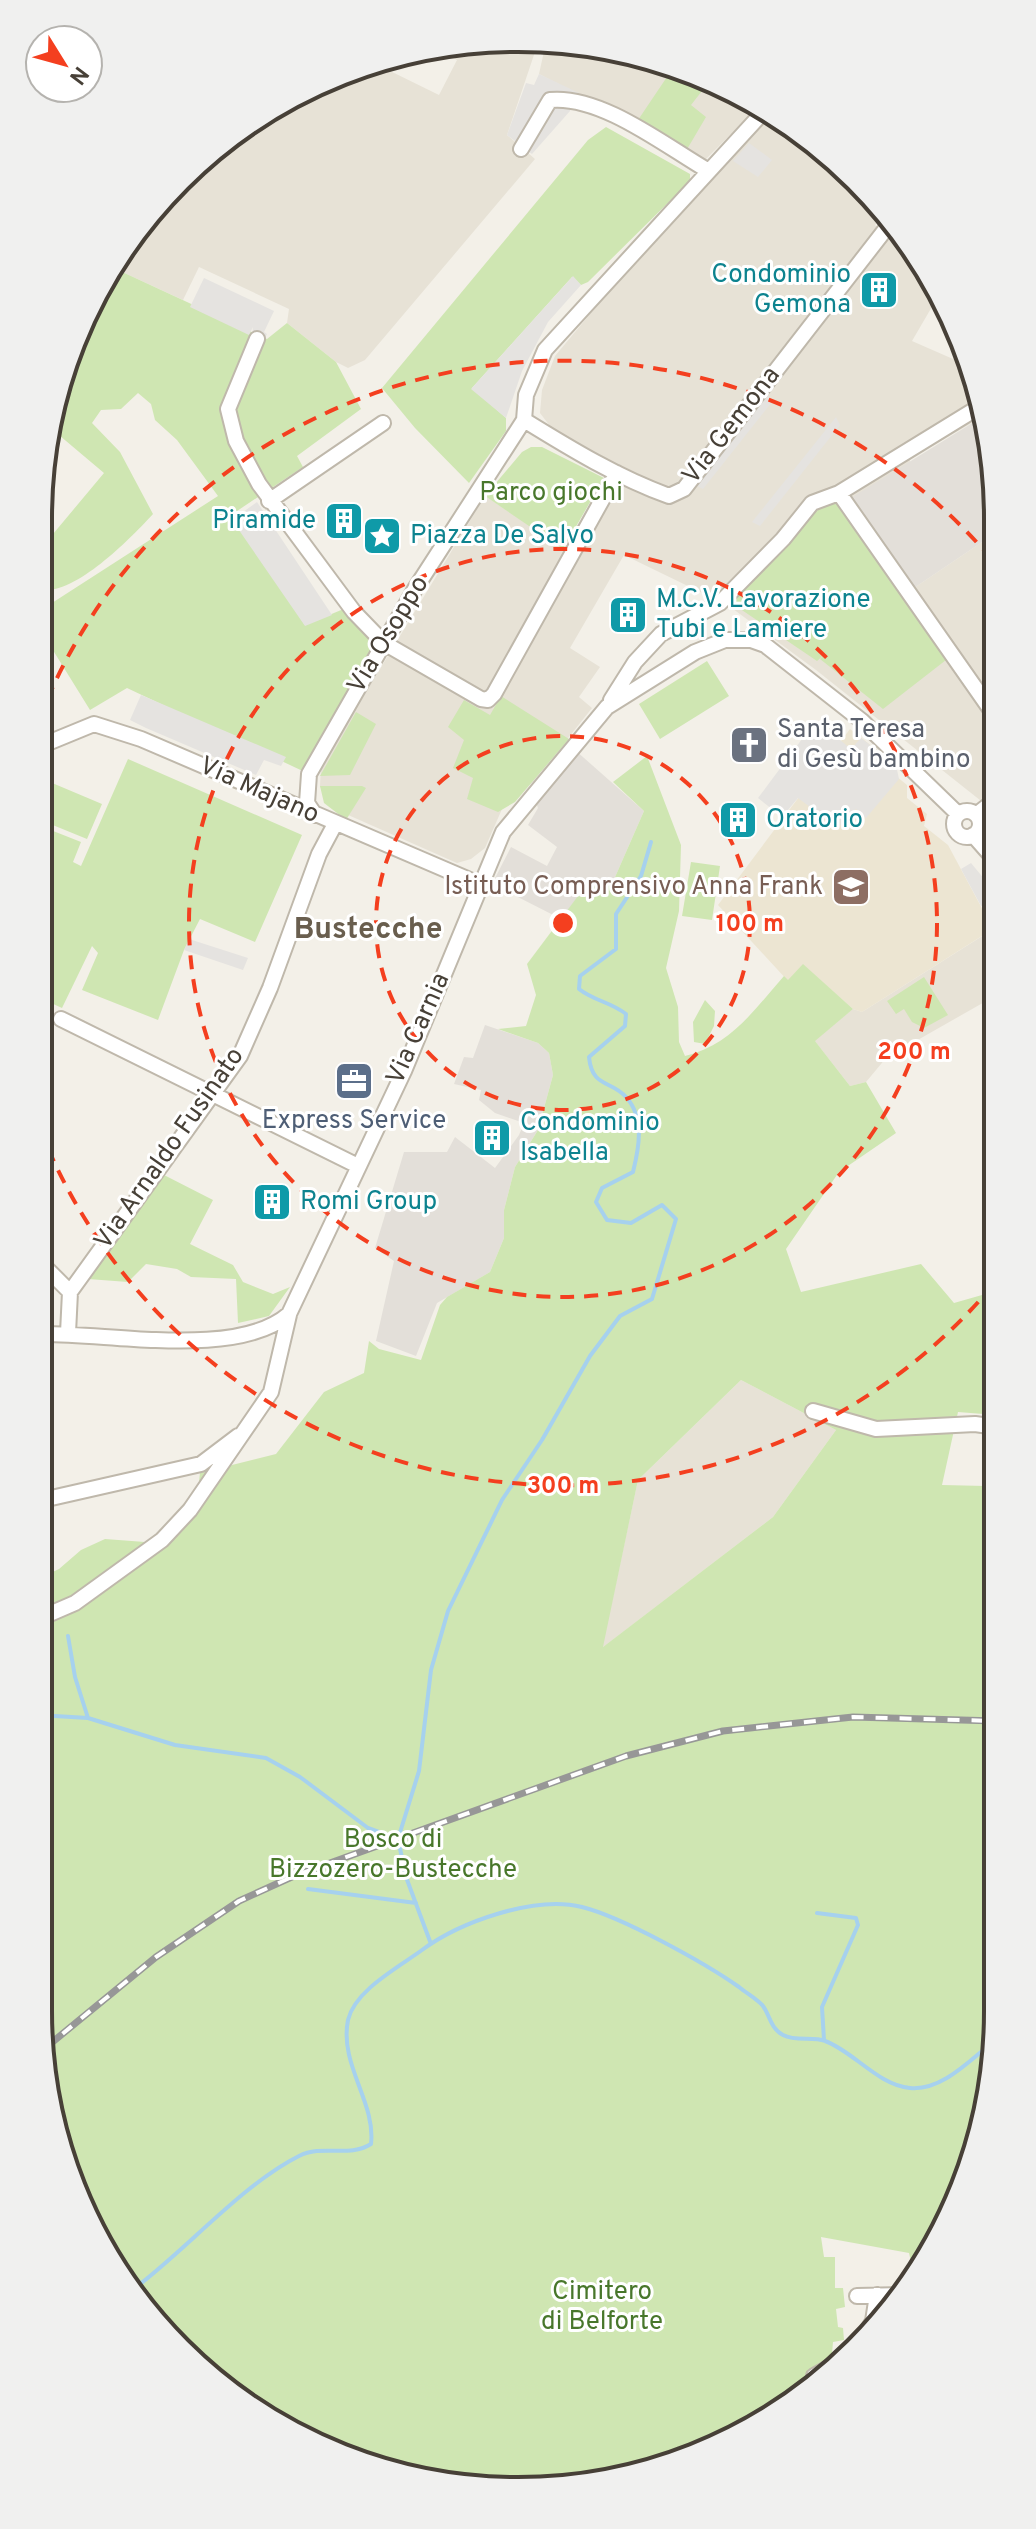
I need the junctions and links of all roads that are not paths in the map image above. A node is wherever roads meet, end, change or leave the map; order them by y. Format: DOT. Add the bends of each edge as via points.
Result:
graph roads {
  1 [pos="757,118"];
  2 [pos="521,149"];
  3 [pos="707,170"];
  4 [pos="885,230"];
  5 [pos="257,339"];
  6 [pos="971,412"];
  7 [pos="524,420"];
  8 [pos="383,423"];
  9 [pos="617,473"];
  10 [pos="839,493"];
  11 [pos="269,501"];
  12 [pos="384,643"];
  13 [pos="984,700"];
  14 [pos="607,707"];
  15 [pos="52,741"];
  16 [pos="984,809"];
  17 [pos="958,814"];
  18 [pos="315,815"];
  19 [pos="976,815"];
  20 [pos="335,824"];
  21 [pos="973,835"];
  22 [pos="984,848"];
  23 [pos="479,884"];
  24 [pos="61,1019"];
  25 [pos="214,1094"];
  26 [pos="358,1166"];
  27 [pos="52,1274"];
  28 [pos="70,1292"];
  29 [pos="289,1314"];
  30 [pos="68,1333"];
  31 [pos="52,1334"];
  32 [pos="813,1411"];
  33 [pos="984,1425"];
  34 [pos="250,1426"];
  35 [pos="52,1498"];
  36 [pos="52,1613"];
  37 [pos="877,2295"];
  38 [pos="888,2295"];
  39 [pos="857,2296"];
  40 [pos="875,2310"];
  1 -- 3 [label="street"];
  2 -- 3 [label="street" via="550,100 569,98 602,110"];
  3 -- 7 [label="street" via="545,350 526,395"];
  4 -- 9 [label="street, Via Gemona" via="684,489 669,496"];
  5 -- 11 [label="street" via="228,409 236,441"];
  6 -- 10 [label="street"];
  7 -- 9 [label="street, Via Gemona"];
  7 -- 12 [label="street, Via Osoppo"];
  8 -- 11 [label="street"];
  9 -- 12 [label="street" via="488,700"];
  10 -- 13 [label="street"];
  10 -- 14 [label="street" via="812,503 720,603 661,634 635,662"];
  11 -- 12 [label="street"];
  12 -- 18 [label="street, Via Osoppo" via="309,774 307,803"];
  14 -- 17 [label="street, Via Carnia" via="695,652 725,640 751,640 765,645 862,721"];
  14 -- 23 [label="street, Via Carnia" via="503,832"];
  15 -- 18 [label="street, Via Majano" via="94,724 141,739"];
  16 -- 19 [label="street"];
  17 -- 19 [label="street"];
  17 -- 21 [label="street" via="958,833"];
  18 -- 20 [label="street, Via Majano"];
  19 -- 21 [label="street" via="979,826"];
  20 -- 23 [label="street, Via Majano"];
  20 -- 25 [label="street, Via Arnaldo Fusinato" via="240,1056"];
  21 -- 22 [label="street"];
  23 -- 26 [label="street, Via Carnia" via="404,1071"];
  24 -- 25 [label="street"];
  25 -- 26 [label="street"];
  25 -- 28 [label="street, Via Arnaldo Fusinato"];
  26 -- 29 [label="street, Via Carnia"];
  27 -- 28 [label="street"];
  28 -- 30 [label="street"];
  29 -- 30 [label="street" via="257,1334 218,1338"];
  29 -- 34 [label="street, Via Carnia" via="271,1392"];
  30 -- 31 [label="street"];
  32 -- 33 [label="street" via="876,1429"];
  34 -- 35 [label="street" via="201,1464"];
  34 -- 36 [label="street, Via Carnia" via="162,1540 75,1603"];
  37 -- 38 [label="street"];
  37 -- 39 [label="street"];
  37 -- 40 [label="street"];
}
